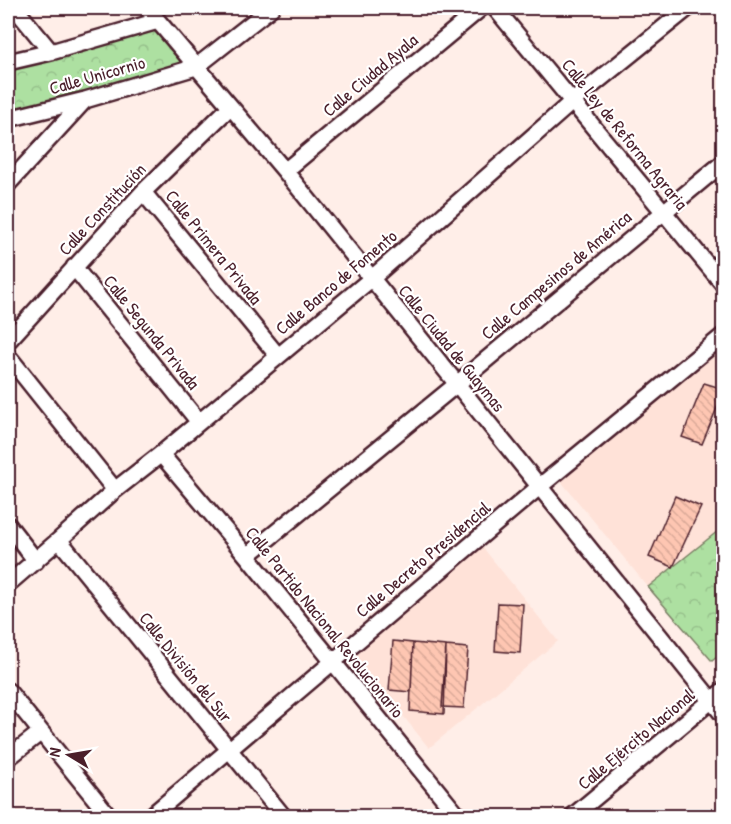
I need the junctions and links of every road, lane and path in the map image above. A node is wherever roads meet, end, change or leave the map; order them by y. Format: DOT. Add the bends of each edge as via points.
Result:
graph roads {
  1 [pos="15,8"];
  2 [pos="147,8"];
  3 [pos="271,8"];
  4 [pos="481,8"];
  5 [pos="495,8"];
  6 [pos="688,8"];
  7 [pos="158,21"];
  8 [pos="51,52"];
  9 [pos="8,62"];
  10 [pos="196,67"];
  11 [pos="85,100"];
  12 [pos="573,101"];
  13 [pos="230,107"];
  14 [pos="8,119"];
  15 [pos="723,162"];
  16 [pos="285,171"];
  17 [pos="8,184"];
  18 [pos="143,192"];
  19 [pos="663,211"];
  20 [pos="74,267"];
  21 [pos="371,279"];
  22 [pos="723,285"];
  23 [pos="723,335"];
  24 [pos="8,341"];
  25 [pos="8,356"];
  26 [pos="278,356"];
  27 [pos="457,384"];
  28 [pos="199,422"];
  29 [pos="161,454"];
  30 [pos="539,487"];
  31 [pos="115,490"];
  32 [pos="8,525"];
  33 [pos="59,540"];
  34 [pos="246,556"];
  35 [pos="36,561"];
  36 [pos="8,584"];
  37 [pos="332,661"];
  38 [pos="723,690"];
  39 [pos="8,691"];
  40 [pos="711,701"];
  41 [pos="723,716"];
  42 [pos="40,732"];
  43 [pos="228,750"];
  44 [pos="8,758"];
  45 [pos="109,816"];
  46 [pos="151,816"];
  47 [pos="283,816"];
  48 [pos="458,816"];
  49 [pos="573,816"];
  1 -- 8 [label="street"];
  2 -- 7 [label="street, Calle Ciudad de Guaymas"];
  3 -- 10 [label="street"];
  4 -- 16 [label="street, Calle Ciudad Ayala"];
  5 -- 12 [label="street, Calle Ley de Reforma Agraria"];
  6 -- 12 [label="street, Calle Banco de Fomento"];
  7 -- 8 [label="street, Calle Unicornio"];
  7 -- 10 [label="street, Calle Ciudad de Guaymas"];
  8 -- 9 [label="street, Calle Unicornio"];
  10 -- 11 [label="street, Calle Unicornio"];
  10 -- 13 [label="street, Calle Ciudad de Guaymas"];
  11 -- 14 [label="street, Calle Unicornio"];
  11 -- 17 [label="street"];
  12 -- 19 [label="street, Calle Ley de Reforma Agraria"];
  12 -- 21 [label="street, Calle Banco de Fomento"];
  13 -- 16 [label="street, Calle Ciudad de Guaymas"];
  13 -- 18 [label="street, Calle Constitución"];
  15 -- 19 [label="street, Calle Campesinos de América"];
  16 -- 21 [label="street, Calle Ciudad de Guaymas"];
  18 -- 20 [label="street, Calle Constitución"];
  18 -- 26 [label="street, Calle Primera Privada"];
  19 -- 22 [label="street, Calle Ley de Reforma Agraria"];
  19 -- 27 [label="street, Calle Campesinos de América"];
  20 -- 24 [label="street, Calle Constitución"];
  20 -- 28 [label="street, Calle Segunda Privada"];
  21 -- 26 [label="street, Calle Banco de Fomento"];
  21 -- 27 [label="street, Calle Ciudad de Guaymas"];
  23 -- 30 [label="street, Calle Decreto Presidencial"];
  25 -- 31 [label="street"];
  26 -- 28 [label="street, Calle Banco de Fomento"];
  27 -- 30 [label="street, Calle Ciudad de Guaymas"];
  27 -- 34 [label="street, Calle Campesinos de América"];
  28 -- 29 [label="street, Calle Banco de Fomento"];
  29 -- 31 [label="street, Calle Banco de Fomento"];
  29 -- 34 [label="street, Calle Partido Nacional Revolucionario"];
  30 -- 37 [label="street, Calle Decreto Presidencial"];
  30 -- 40 [label="street, Calle Ciudad de Guaymas"];
  31 -- 33 [label="street, Calle Banco de Fomento"];
  32 -- 35 [label="street"];
  33 -- 35 [label="street, Calle Banco de Fomento"];
  33 -- 43 [label="street, Calle División del Sur"];
  34 -- 37 [label="street, Calle Partido Nacional Revolucionario"];
  35 -- 36 [label="street, Calle Banco de Fomento"];
  37 -- 43 [label="street, Calle Decreto Presidencial"];
  37 -- 48 [label="street, Calle Partido Nacional Revolucionario"];
  38 -- 40 [label="street, Calle Ejército Nacional"];
  39 -- 42 [label="street"];
  40 -- 41 [label="street, Calle Ciudad de Guaymas"];
  40 -- 49 [label="street, Calle Ejército Nacional"];
  42 -- 44 [label="street"];
  42 -- 45 [label="street"];
  43 -- 46 [label="street, Calle Decreto Presidencial"];
  43 -- 47 [label="street, Calle División del Sur"];
}
